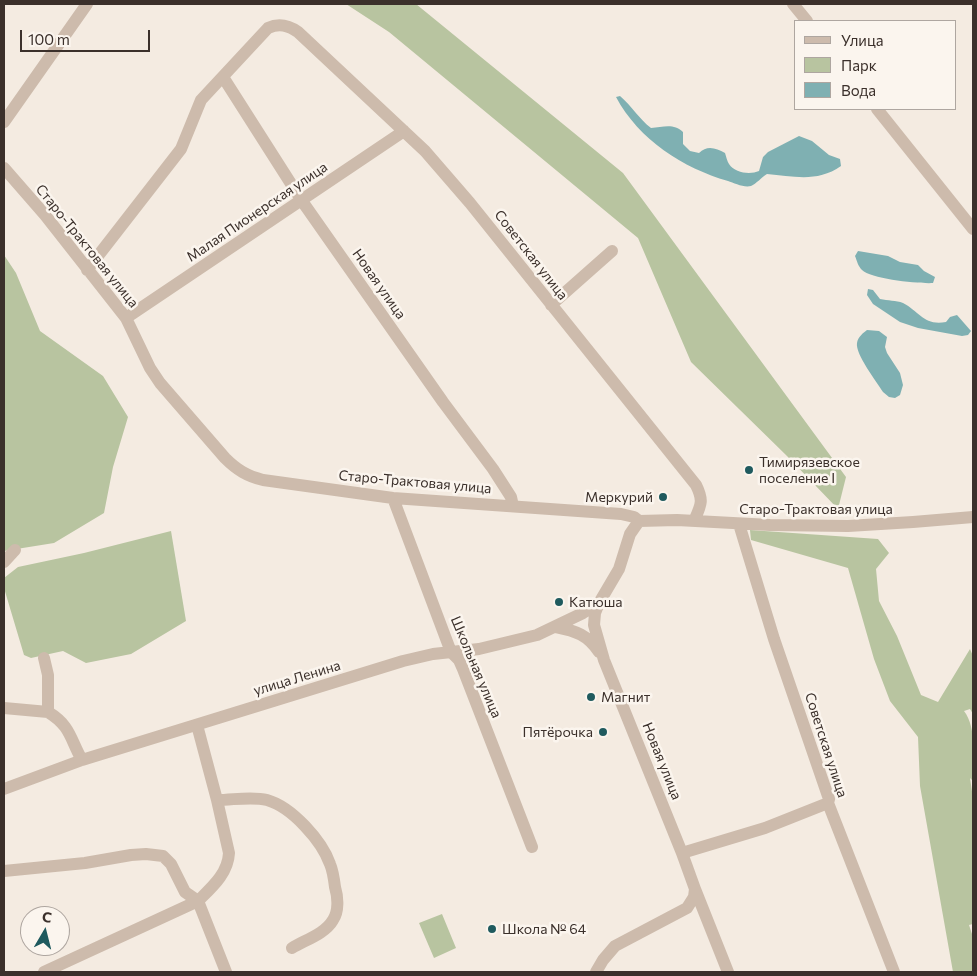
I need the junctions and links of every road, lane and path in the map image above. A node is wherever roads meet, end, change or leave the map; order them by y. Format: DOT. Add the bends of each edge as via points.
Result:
graph roads {
  1 [pos="87,4"];
  2 [pos="793,4"];
  3 [pos="806,20"];
  4 [pos="223,77"];
  5 [pos="878,110"];
  6 [pos="4,122"];
  7 [pos="404,131"];
  8 [pos="4,168"];
  9 [pos="302,201"];
  10 [pos="973,229"];
  11 [pos="612,250"];
  12 [pos="87,270"];
  13 [pos="551,305"];
  14 [pos="126,318"];
  15 [pos="393,498"];
  16 [pos="513,506"];
  17 [pos="973,517"];
  18 [pos="640,521"];
  19 [pos="694,521"];
  20 [pos="739,524"];
  21 [pos="15,550"];
  22 [pos="4,562"];
  23 [pos="599,603"];
  24 [pos="556,627"];
  25 [pos="451,652"];
  26 [pos="44,658"];
  27 [pos="604,660"];
  28 [pos="4,708"];
  29 [pos="48,712"];
  30 [pos="197,725"];
  31 [pos="82,760"];
  32 [pos="4,789"];
  33 [pos="218,800"];
  34 [pos="828,803"];
  35 [pos="532,847"];
  36 [pos="682,853"];
  37 [pos="4,871"];
  38 [pos="695,889"];
  39 [pos="198,901"];
  40 [pos="292,948"];
  41 [pos="44,972"];
  42 [pos="226,972"];
  43 [pos="596,972"];
  44 [pos="728,972"];
  45 [pos="894,972"];
  1 -- 6 [label="street"];
  2 -- 3 [label="street"];
  4 -- 7 [label="street, Советская улица" via="268,28 274,25 291,27"];
  4 -- 9 [label="street, Новая улица"];
  4 -- 12 [label="street" via="201,100 188,135 172,162"];
  5 -- 10 [label="street"];
  7 -- 9 [label="street, Малая Пионерская улица"];
  7 -- 13 [label="street, Советская улица" via="426,151 470,203"];
  8 -- 12 [label="street, Старо-Трактовая улица"];
  9 -- 14 [label="street, Малая Пионерская улица"];
  9 -- 16 [label="street, Новая улица" via="493,468"];
  11 -- 13 [label="street"];
  12 -- 14 [label="street, Старо-Трактовая улица"];
  13 -- 19 [label="street, Советская улица" via="696,485 702,502"];
  14 -- 15 [label="street, Старо-Трактовая улица" via="160,383 237,470 263,480"];
  15 -- 16 [label="street, Старо-Трактовая улица"];
  15 -- 25 [label="street, Школьная улица"];
  16 -- 18 [label="street, Старо-Трактовая улица" via="620,514"];
  17 -- 20 [label="street, Старо-Трактовая улица" via="880,525"];
  18 -- 19 [label="street, Старо-Трактовая улица"];
  18 -- 23 [label="street, Новая улица" via="630,534 619,569"];
  19 -- 20 [label="street, Старо-Трактовая улица"];
  20 -- 34 [label="street, Советская улица"];
  21 -- 22 [label="street"];
  23 -- 24 [label="street, улица Ленина"];
  23 -- 27 [label="street, Новая улица" via="594,625"];
  24 -- 25 [label="street, улица Ленина" via="479,649"];
  24 -- 27 [label="street" via="587,637"];
  25 -- 30 [label="street, улица Ленина" via="403,661"];
  25 -- 35 [label="street, Школьная улица" via="463,669"];
  26 -- 29 [label="street" via="48,676"];
  27 -- 36 [label="street, Новая улица"];
  28 -- 29 [label="street"];
  29 -- 31 [label="street" via="66,726"];
  30 -- 31 [label="street, улица Ленина"];
  30 -- 33 [label="street"];
  31 -- 32 [label="street, улица Ленина"];
  33 -- 39 [label="street" via="228,862 213,886"];
  33 -- 40 [label="street" via="267,800 281,806 317,840 330,864 337,896 334,919 316,935"];
  34 -- 36 [label="street" via="765,828"];
  34 -- 45 [label="street, Советская улица"];
  36 -- 38 [label="street, Новая улица"];
  37 -- 39 [label="street" via="130,855 163,856 171,864 185,892"];
  38 -- 43 [label="street" via="687,908 615,946"];
  38 -- 44 [label="street, Новая улица"];
  39 -- 41 [label="street"];
  39 -- 42 [label="street"];
}
